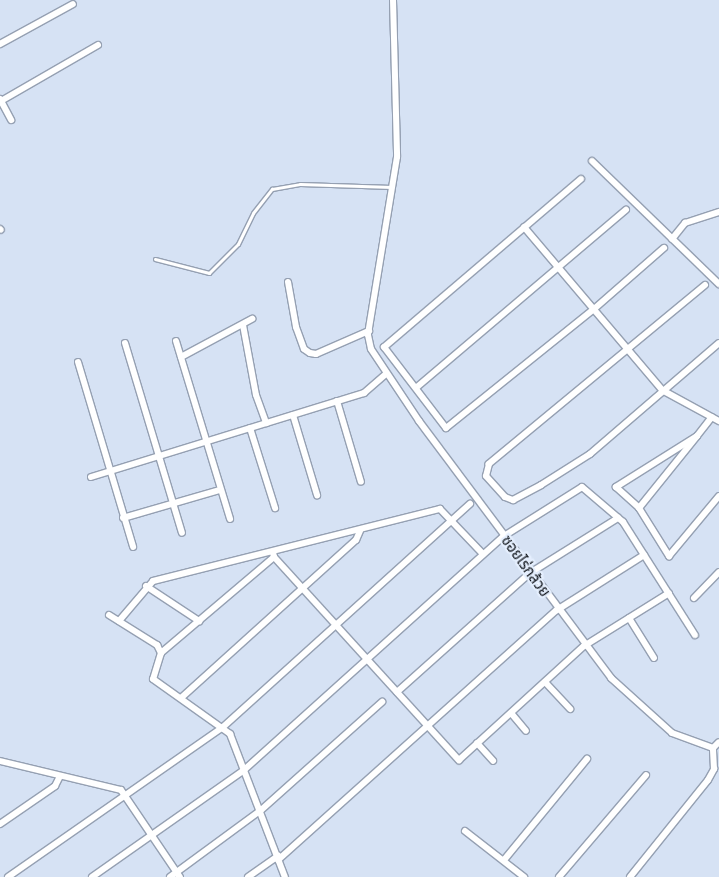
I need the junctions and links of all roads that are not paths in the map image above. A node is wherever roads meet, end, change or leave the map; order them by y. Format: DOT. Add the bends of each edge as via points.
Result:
graph roads {
  1 [pos="393,0"];
  2 [pos="73,4"];
  3 [pos="0,44"];
  4 [pos="98,45"];
  5 [pos="0,100"];
  6 [pos="11,120"];
  7 [pos="592,161"];
  8 [pos="581,179"];
  9 [pos="392,187"];
  10 [pos="626,210"];
  11 [pos="719,212"];
  12 [pos="524,227"];
  13 [pos="672,239"];
  14 [pos="664,248"];
  15 [pos="155,259"];
  16 [pos="560,269"];
  17 [pos="288,282"];
  18 [pos="719,284"];
  19 [pos="705,285"];
  20 [pos="594,309"];
  21 [pos="252,319"];
  22 [pos="242,325"];
  23 [pos="369,331"];
  24 [pos="176,341"];
  25 [pos="719,343"];
  26 [pos="125,344"];
  27 [pos="628,350"];
  28 [pos="181,357"];
  29 [pos="78,362"];
  30 [pos="386,374"];
  31 [pos="417,387"];
  32 [pos="662,390"];
  33 [pos="337,401"];
  34 [pos="293,415"];
  35 [pos="712,418"];
  36 [pos="719,421"];
  37 [pos="266,423"];
  38 [pos="250,428"];
  39 [pos="697,436"];
  40 [pos="206,442"];
  41 [pos="158,456"];
  42 [pos="110,471"];
  43 [pos="91,477"];
  44 [pos="361,482"];
  45 [pos="220,490"];
  46 [pos="317,495"];
  47 [pos="719,496"];
  48 [pos="173,504"];
  49 [pos="470,504"];
  50 [pos="275,508"];
  51 [pos="639,508"];
  52 [pos="124,518"];
  53 [pos="618,518"];
  54 [pos="230,519"];
  55 [pos="451,520"];
  56 [pos="360,530"];
  57 [pos="182,532"];
  58 [pos="504,536"];
  59 [pos="133,547"];
  60 [pos="274,554"];
  61 [pos="483,554"];
  62 [pos="644,555"];
  63 [pos="719,572"];
  64 [pos="530,573"];
  65 [pos="146,586"];
  66 [pos="303,588"];
  67 [pos="669,593"];
  68 [pos="694,598"];
  69 [pos="558,610"];
  70 [pos="109,615"];
  71 [pos="629,618"];
  72 [pos="119,621"];
  73 [pos="199,621"];
  74 [pos="335,624"];
  75 [pos="695,635"];
  76 [pos="584,646"];
  77 [pos="161,653"];
  78 [pos="654,658"];
  79 [pos="367,659"];
  80 [pos="545,682"];
  81 [pos="397,692"];
  82 [pos="181,698"];
  83 [pos="382,702"];
  84 [pos="570,709"];
  85 [pos="511,713"];
  86 [pos="224,727"];
  87 [pos="429,727"];
  88 [pos="526,731"];
  89 [pos="719,742"];
  90 [pos="477,744"];
  91 [pos="713,748"];
  92 [pos="586,760"];
  93 [pos="493,761"];
  94 [pos="0,762"];
  95 [pos="244,770"];
  96 [pos="60,776"];
  97 [pos="646,776"];
  98 [pos="125,795"];
  99 [pos="260,811"];
  100 [pos="0,824"];
  101 [pos="466,831"];
  102 [pos="152,835"];
  103 [pos="278,858"];
  104 [pos="504,860"];
  105 [pos="178,875"];
  106 [pos="8,877"];
  107 [pos="92,877"];
  108 [pos="170,877"];
  109 [pos="248,877"];
  110 [pos="285,877"];
  111 [pos="524,877"];
  112 [pos="559,877"];
  113 [pos="630,877"];
  1 -- 9 [label="street" via="397,157"];
  2 -- 3 [label="street"];
  4 -- 5 [label="street"];
  5 -- 6 [label="street"];
  7 -- 13 [label="street"];
  8 -- 12 [label="street"];
  9 -- 15 [label="lane" via="300,184 272,189 253,213 238,244 209,273"];
  9 -- 23 [label="street"];
  10 -- 16 [label="street"];
  11 -- 13 [label="street" via="685,223"];
  12 -- 16 [label="street"];
  12 -- 31 [label="street" via="384,347"];
  13 -- 18 [label="street"];
  14 -- 20 [label="street"];
  16 -- 20 [label="street"];
  16 -- 31 [label="street"];
  17 -- 23 [label="street" via="296,326 310,353 316,354"];
  19 -- 27 [label="street"];
  20 -- 27 [label="street"];
  20 -- 31 [label="street" via="446,428"];
  21 -- 22 [label="street"];
  22 -- 28 [label="street"];
  22 -- 37 [label="street" via="256,395"];
  23 -- 30 [label="street, ซอยไร่กล้วย" via="371,348"];
  24 -- 28 [label="street"];
  25 -- 32 [label="street"];
  26 -- 41 [label="street"];
  27 -- 32 [label="street"];
  27 -- 32 [label="street" via="489,464 486,476 505,497 513,500 590,454"];
  28 -- 40 [label="street"];
  29 -- 42 [label="street"];
  30 -- 33 [label="street" via="364,393"];
  30 -- 58 [label="street, ซอยไร่กล้วย"];
  32 -- 35 [label="street"];
  33 -- 34 [label="street"];
  33 -- 44 [label="street"];
  34 -- 37 [label="street"];
  34 -- 46 [label="street"];
  35 -- 36 [label="street"];
  35 -- 39 [label="street"];
  37 -- 38 [label="street"];
  38 -- 40 [label="street"];
  38 -- 50 [label="street"];
  39 -- 51 [label="street"];
  39 -- 51 [label="street" via="616,487"];
  40 -- 41 [label="street"];
  40 -- 45 [label="street"];
  41 -- 42 [label="street"];
  41 -- 48 [label="street"];
  42 -- 43 [label="street"];
  42 -- 52 [label="street"];
  45 -- 48 [label="street"];
  45 -- 54 [label="street"];
  47 -- 51 [label="street" via="669,556"];
  48 -- 52 [label="street"];
  48 -- 57 [label="street"];
  49 -- 55 [label="street"];
  52 -- 59 [label="street"];
  53 -- 58 [label="street" via="582,487"];
  53 -- 62 [label="street"];
  53 -- 64 [label="street"];
  55 -- 56 [label="street" via="440,509"];
  55 -- 61 [label="street"];
  55 -- 74 [label="street"];
  56 -- 60 [label="street"];
  56 -- 66 [label="street" via="356,540"];
  58 -- 61 [label="street"];
  58 -- 64 [label="street, ซอยไร่กล้วย"];
  60 -- 65 [label="street"];
  60 -- 66 [label="street"];
  60 -- 73 [label="street"];
  61 -- 79 [label="street"];
  62 -- 67 [label="street"];
  62 -- 69 [label="street"];
  63 -- 68 [label="street"];
  64 -- 69 [label="street, ซอยไร่กล้วย"];
  64 -- 81 [label="street"];
  65 -- 72 [label="street"];
  65 -- 73 [label="street"];
  66 -- 74 [label="street"];
  66 -- 82 [label="street"];
  67 -- 71 [label="street"];
  67 -- 75 [label="street"];
  69 -- 76 [label="street, ซอยไร่กล้วย"];
  69 -- 87 [label="street"];
  70 -- 72 [label="street"];
  71 -- 76 [label="street"];
  71 -- 78 [label="street"];
  72 -- 77 [label="street" via="157,646"];
  73 -- 77 [label="street"];
  74 -- 79 [label="street"];
  74 -- 86 [label="street"];
  76 -- 80 [label="street"];
  76 -- 91 [label="street, ซอยไร่กล้วย" via="611,678 657,722 672,733"];
  77 -- 82 [label="street" via="154,679"];
  79 -- 81 [label="street"];
  79 -- 95 [label="street"];
  80 -- 84 [label="street"];
  80 -- 85 [label="street"];
  81 -- 87 [label="street"];
  82 -- 86 [label="street"];
  83 -- 99 [label="street"];
  85 -- 88 [label="street"];
  85 -- 90 [label="street"];
  86 -- 95 [label="street"];
  86 -- 98 [label="street"];
  87 -- 90 [label="street" via="459,760"];
  87 -- 103 [label="street"];
  89 -- 91 [label="street"];
  90 -- 93 [label="street"];
  91 -- 113 [label="street" via="714,769 708,780"];
  92 -- 104 [label="street"];
  94 -- 96 [label="street"];
  95 -- 99 [label="street"];
  95 -- 102 [label="street"];
  96 -- 98 [label="street" via="121,790"];
  96 -- 100 [label="street" via="55,786"];
  97 -- 112 [label="street"];
  98 -- 102 [label="street"];
  98 -- 106 [label="street"];
  99 -- 103 [label="street"];
  99 -- 105 [label="street"];
  101 -- 104 [label="street"];
  102 -- 105 [label="street"];
  102 -- 107 [label="street"];
  103 -- 109 [label="street"];
  103 -- 110 [label="street"];
  104 -- 111 [label="street"];
  105 -- 108 [label="street"];
}
